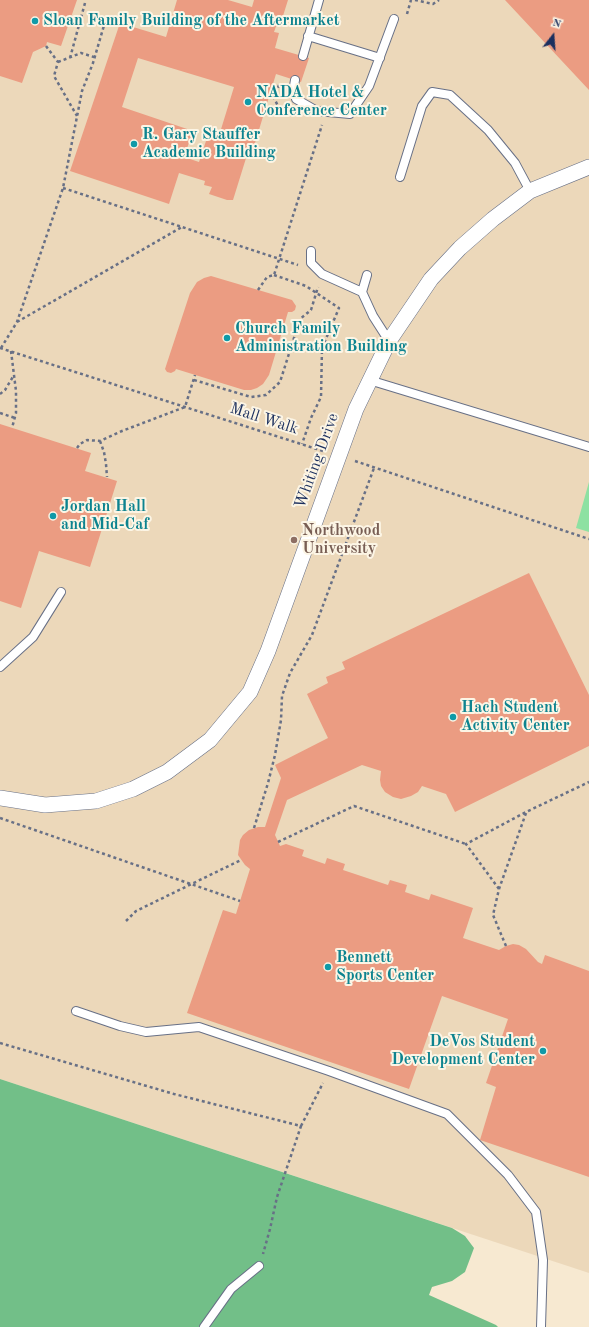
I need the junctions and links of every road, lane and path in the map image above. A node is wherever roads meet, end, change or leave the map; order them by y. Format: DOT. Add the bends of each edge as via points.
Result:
graph roads {
  1 [pos="85,0"];
  2 [pos="319,0"];
  3 [pos="411,0"];
  4 [pos="415,0"];
  5 [pos="439,0"];
  6 [pos="394,19"];
  7 [pos="405,21"];
  8 [pos="105,22"];
  9 [pos="308,36"];
  10 [pos="46,46"];
  11 [pos="303,56"];
  12 [pos="94,57"];
  13 [pos="70,58"];
  14 [pos="380,58"];
  15 [pos="58,62"];
  16 [pos="295,80"];
  17 [pos="280,81"];
  18 [pos="294,113"];
  19 [pos="77,116"];
  20 [pos="328,124"];
  21 [pos="589,167"];
  22 [pos="400,177"];
  23 [pos="63,188"];
  24 [pos="530,191"];
  25 [pos="182,227"];
  26 [pos="311,251"];
  27 [pos="279,258"];
  28 [pos="322,274"];
  29 [pos="274,275"];
  30 [pos="367,275"];
  31 [pos="258,290"];
  32 [pos="316,292"];
  33 [pos="362,292"];
  34 [pos="17,322"];
  35 [pos="389,341"];
  36 [pos="1,348"];
  37 [pos="11,351"];
  38 [pos="14,374"];
  39 [pos="195,375"];
  40 [pos="194,380"];
  41 [pos="369,380"];
  42 [pos="0,394"];
  43 [pos="185,406"];
  44 [pos="0,413"];
  45 [pos="15,418"];
  46 [pos="12,428"];
  47 [pos="100,440"];
  48 [pos="302,444"];
  49 [pos="589,446"];
  50 [pos="77,448"];
  51 [pos="338,456"];
  52 [pos="374,468"];
  53 [pos="106,477"];
  54 [pos="589,539"];
  55 [pos="61,592"];
  56 [pos="0,667"];
  57 [pos="589,782"];
  58 [pos="0,798"];
  59 [pos="526,812"];
  60 [pos="0,818"];
  61 [pos="254,828"];
  62 [pos="278,842"];
  63 [pos="466,844"];
  64 [pos="241,860"];
  65 [pos="190,885"];
  66 [pos="499,889"];
  67 [pos="240,901"];
  68 [pos="126,921"];
  69 [pos="506,946"];
  70 [pos="76,1011"];
  71 [pos="0,1042"];
  72 [pos="329,1071"];
  73 [pos="301,1126"];
  74 [pos="259,1266"];
  75 [pos="204,1327"];
  76 [pos="542,1327"];
  1 -- 13 [label="path"];
  2 -- 9 [label="lane"];
  3 -- 7 [label="path"];
  4 -- 5 [label="path" via="433,4"];
  6 -- 14 [label="lane"];
  8 -- 12 [label="path"];
  9 -- 11 [label="lane"];
  9 -- 14 [label="lane"];
  10 -- 15 [label="path"];
  12 -- 13 [label="path" via="81,53"];
  12 -- 19 [label="path" via="82,91"];
  13 -- 15 [label="path"];
  14 -- 16 [label="lane" via="369,86 350,114 318,111 296,99"];
  15 -- 19 [label="path" via="54,76"];
  17 -- 18 [label="path" via="274,98 279,108"];
  19 -- 23 [label="path"];
  20 -- 27 [label="path" via="323,122"];
  21 -- 24 [label="street, Whiting Drive"];
  22 -- 24 [label="lane" via="422,106 432,92 450,95 488,130 515,163"];
  23 -- 25 [label="path"];
  23 -- 34 [label="path"];
  24 -- 35 [label="street, Whiting Drive" via="460,248 431,280"];
  25 -- 27 [label="path"];
  25 -- 34 [label="path"];
  26 -- 28 [label="lane" via="311,263"];
  27 -- 28 [label="path"];
  27 -- 29 [label="path"];
  28 -- 32 [label="path"];
  28 -- 33 [label="lane"];
  29 -- 31 [label="path" via="267,277"];
  29 -- 32 [label="path"];
  30 -- 33 [label="lane"];
  32 -- 40 [label="path" via="311,310 300,319 280,382 266,395 251,397"];
  32 -- 48 [label="path" via="339,308 322,348 322,397"];
  33 -- 35 [label="lane"];
  34 -- 36 [label="path"];
  35 -- 41 [label="street, Whiting Drive"];
  36 -- 37 [label="path, Mall Walk"];
  37 -- 38 [label="path"];
  37 -- 43 [label="path, Mall Walk"];
  38 -- 42 [label="path"];
  38 -- 45 [label="path"];
  39 -- 40 [label="path"];
  40 -- 43 [label="path"];
  41 -- 49 [label="lane"];
  41 -- 51 [label="street, Whiting Drive"];
  43 -- 47 [label="path"];
  43 -- 48 [label="path, Mall Walk"];
  44 -- 45 [label="path"];
  45 -- 46 [label="path"];
  47 -- 50 [label="path" via="87,440"];
  47 -- 53 [label="path" via="105,458"];
  48 -- 51 [label="path, Mall Walk"];
  51 -- 52 [label="path, Mall Walk"];
  51 -- 58 [label="street, Whiting Drive" via="265,658 250,692 210,740 168,772 133,789 96,801 45,805"];
  52 -- 54 [label="path, Mall Walk"];
  52 -- 61 [label="path" via="312,635 290,673 282,696 275,755"];
  55 -- 56 [label="lane" via="33,637"];
  57 -- 59 [label="path"];
  59 -- 63 [label="path"];
  59 -- 66 [label="path"];
  60 -- 65 [label="path"];
  62 -- 63 [label="path" via="354,806"];
  63 -- 66 [label="path"];
  64 -- 65 [label="path"];
  65 -- 67 [label="path"];
  65 -- 68 [label="path" via="136,911"];
  66 -- 69 [label="path" via="493,915"];
  70 -- 72 [label="lane" via="146,1032 199,1027"];
  71 -- 73 [label="path" via="174,1094"];
  72 -- 73 [label="path"];
  72 -- 76 [label="lane" via="447,1114 508,1175 536,1212 543,1260"];
  73 -- 74 [label="path" via="277,1197"];
  74 -- 75 [label="lane" via="231,1289"];
}
